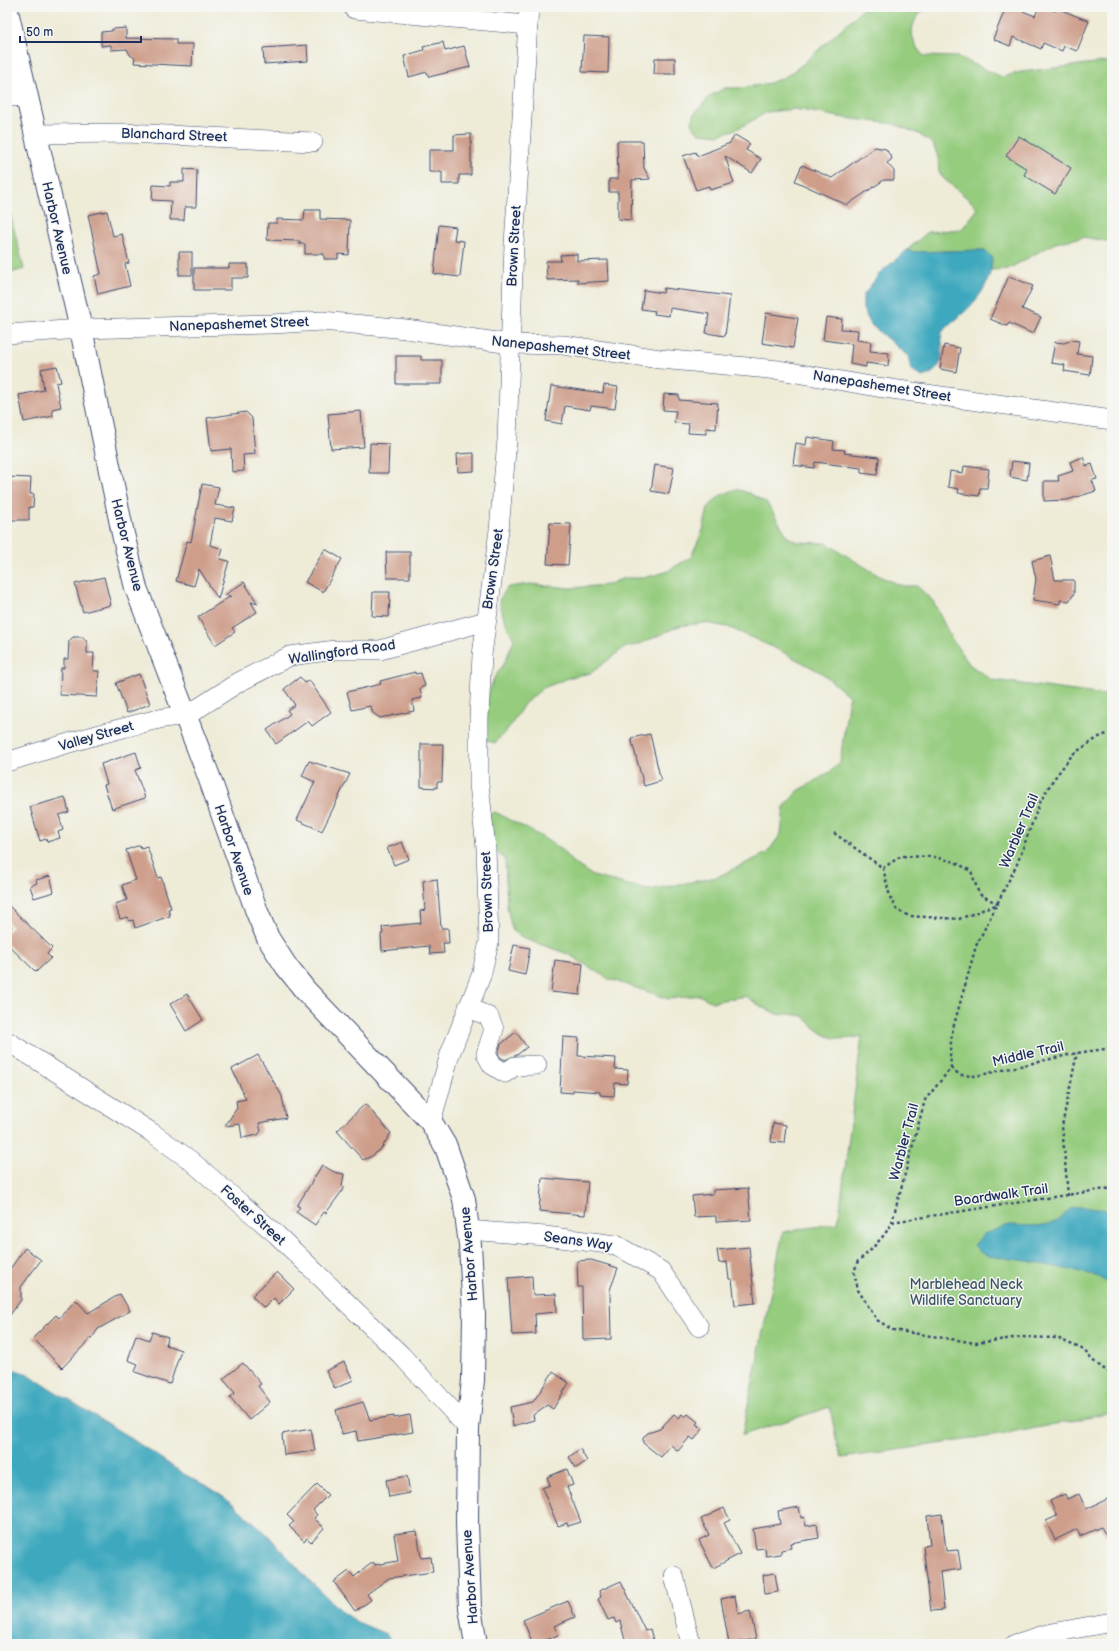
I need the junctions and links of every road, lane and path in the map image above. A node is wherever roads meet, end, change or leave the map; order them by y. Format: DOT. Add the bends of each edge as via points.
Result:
graph roads {
  1 [pos="354,9"];
  2 [pos="528,16"];
  3 [pos="8,24"];
  4 [pos="17,97"];
  5 [pos="35,134"];
  6 [pos="313,142"];
  7 [pos="81,329"];
  8 [pos="7,334"];
  9 [pos="511,344"];
  10 [pos="1112,420"];
  11 [pos="486,621"];
  12 [pos="186,716"];
  13 [pos="1112,732"];
  14 [pos="7,762"];
  15 [pos="834,833"];
  16 [pos="883,868"];
  17 [pos="998,904"];
  18 [pos="468,1008"];
  19 [pos="7,1041"];
  20 [pos="1112,1048"];
  21 [pos="1077,1053"];
  22 [pos="537,1065"];
  23 [pos="950,1068"];
  24 [pos="431,1122"];
  25 [pos="1112,1188"];
  26 [pos="1068,1196"];
  27 [pos="892,1222"];
  28 [pos="468,1230"];
  29 [pos="699,1327"];
  30 [pos="1112,1375"];
  31 [pos="468,1428"];
  32 [pos="674,1576"];
  33 [pos="1112,1622"];
  34 [pos="476,1644"];
  35 [pos="690,1644"];
  36 [pos="1015,1644"];
  1 -- 2 [label="street"];
  2 -- 9 [label="street, Brown Street" via="514,244"];
  3 -- 4 [label="main road, Harbor Avenue"];
  4 -- 5 [label="main road, Harbor Avenue"];
  5 -- 6 [label="street, Blanchard Street" via="126,133"];
  5 -- 7 [label="main road, Harbor Avenue"];
  7 -- 8 [label="street, Nanepashemet Street"];
  7 -- 9 [label="street, Nanepashemet Street" via="322,321 406,329"];
  7 -- 12 [label="main road, Harbor Avenue" via="136,588"];
  9 -- 10 [label="street, Nanepashemet Street" via="563,345 660,359 779,370 877,387"];
  9 -- 11 [label="street, Brown Street" via="507,440 499,530"];
  11 -- 12 [label="street, Wallingford Road" via="380,650 335,650 290,656 239,682"];
  11 -- 18 [label="street, Brown Street" via="479,718 479,784 486,848 489,942 481,976"];
  12 -- 14 [label="street, Valley Street" via="129,726"];
  12 -- 24 [label="main road, Harbor Avenue" via="256,912 268,938 305,990"];
  13 -- 17 [label="path, Warbler Trail" via="1098,737 1073,754 1053,780 1040,802 1017,864"];
  15 -- 16 [label="path"];
  16 -- 17 [label="path" via="900,856 935,857 955,862 971,872 979,894"];
  16 -- 17 [label="path" via="890,897 897,910 909,916 959,919"];
  17 -- 23 [label="path, Warbler Trail" via="976,946 952,1032"];
  18 -- 22 [label="street" via="488,1017 494,1029 486,1054 492,1065 505,1073 516,1066"];
  18 -- 24 [label="street, Brown Street" via="450,1054"];
  19 -- 31 [label="street, Foster Street" via="151,1132 233,1196 401,1355"];
  20 -- 21 [label="path, Middle Trail"];
  21 -- 23 [label="path, Middle Trail" via="976,1076 960,1075"];
  21 -- 26 [label="path" via="1062,1126"];
  23 -- 27 [label="path, Warbler Trail" via="925,1100"];
  24 -- 28 [label="main road, Harbor Avenue" via="446,1147 464,1199"];
  25 -- 26 [label="path, Boardwalk Trail"];
  26 -- 27 [label="path, Boardwalk Trail"];
  27 -- 30 [label="path, Warbler Trail" via="886,1234 858,1261 854,1272 858,1290 876,1320 893,1330 976,1343 1020,1337 1057,1338 1084,1350 1092,1360"];
  28 -- 29 [label="street, Seans Way" via="616,1245 661,1271"];
  28 -- 31 [label="main road, Harbor Avenue" via="474,1316 473,1380"];
  31 -- 34 [label="main road, Harbor Avenue" via="468,1558 470,1608"];
  32 -- 35 [label="street"];
  33 -- 36 [label="street" via="1047,1634"];
}
